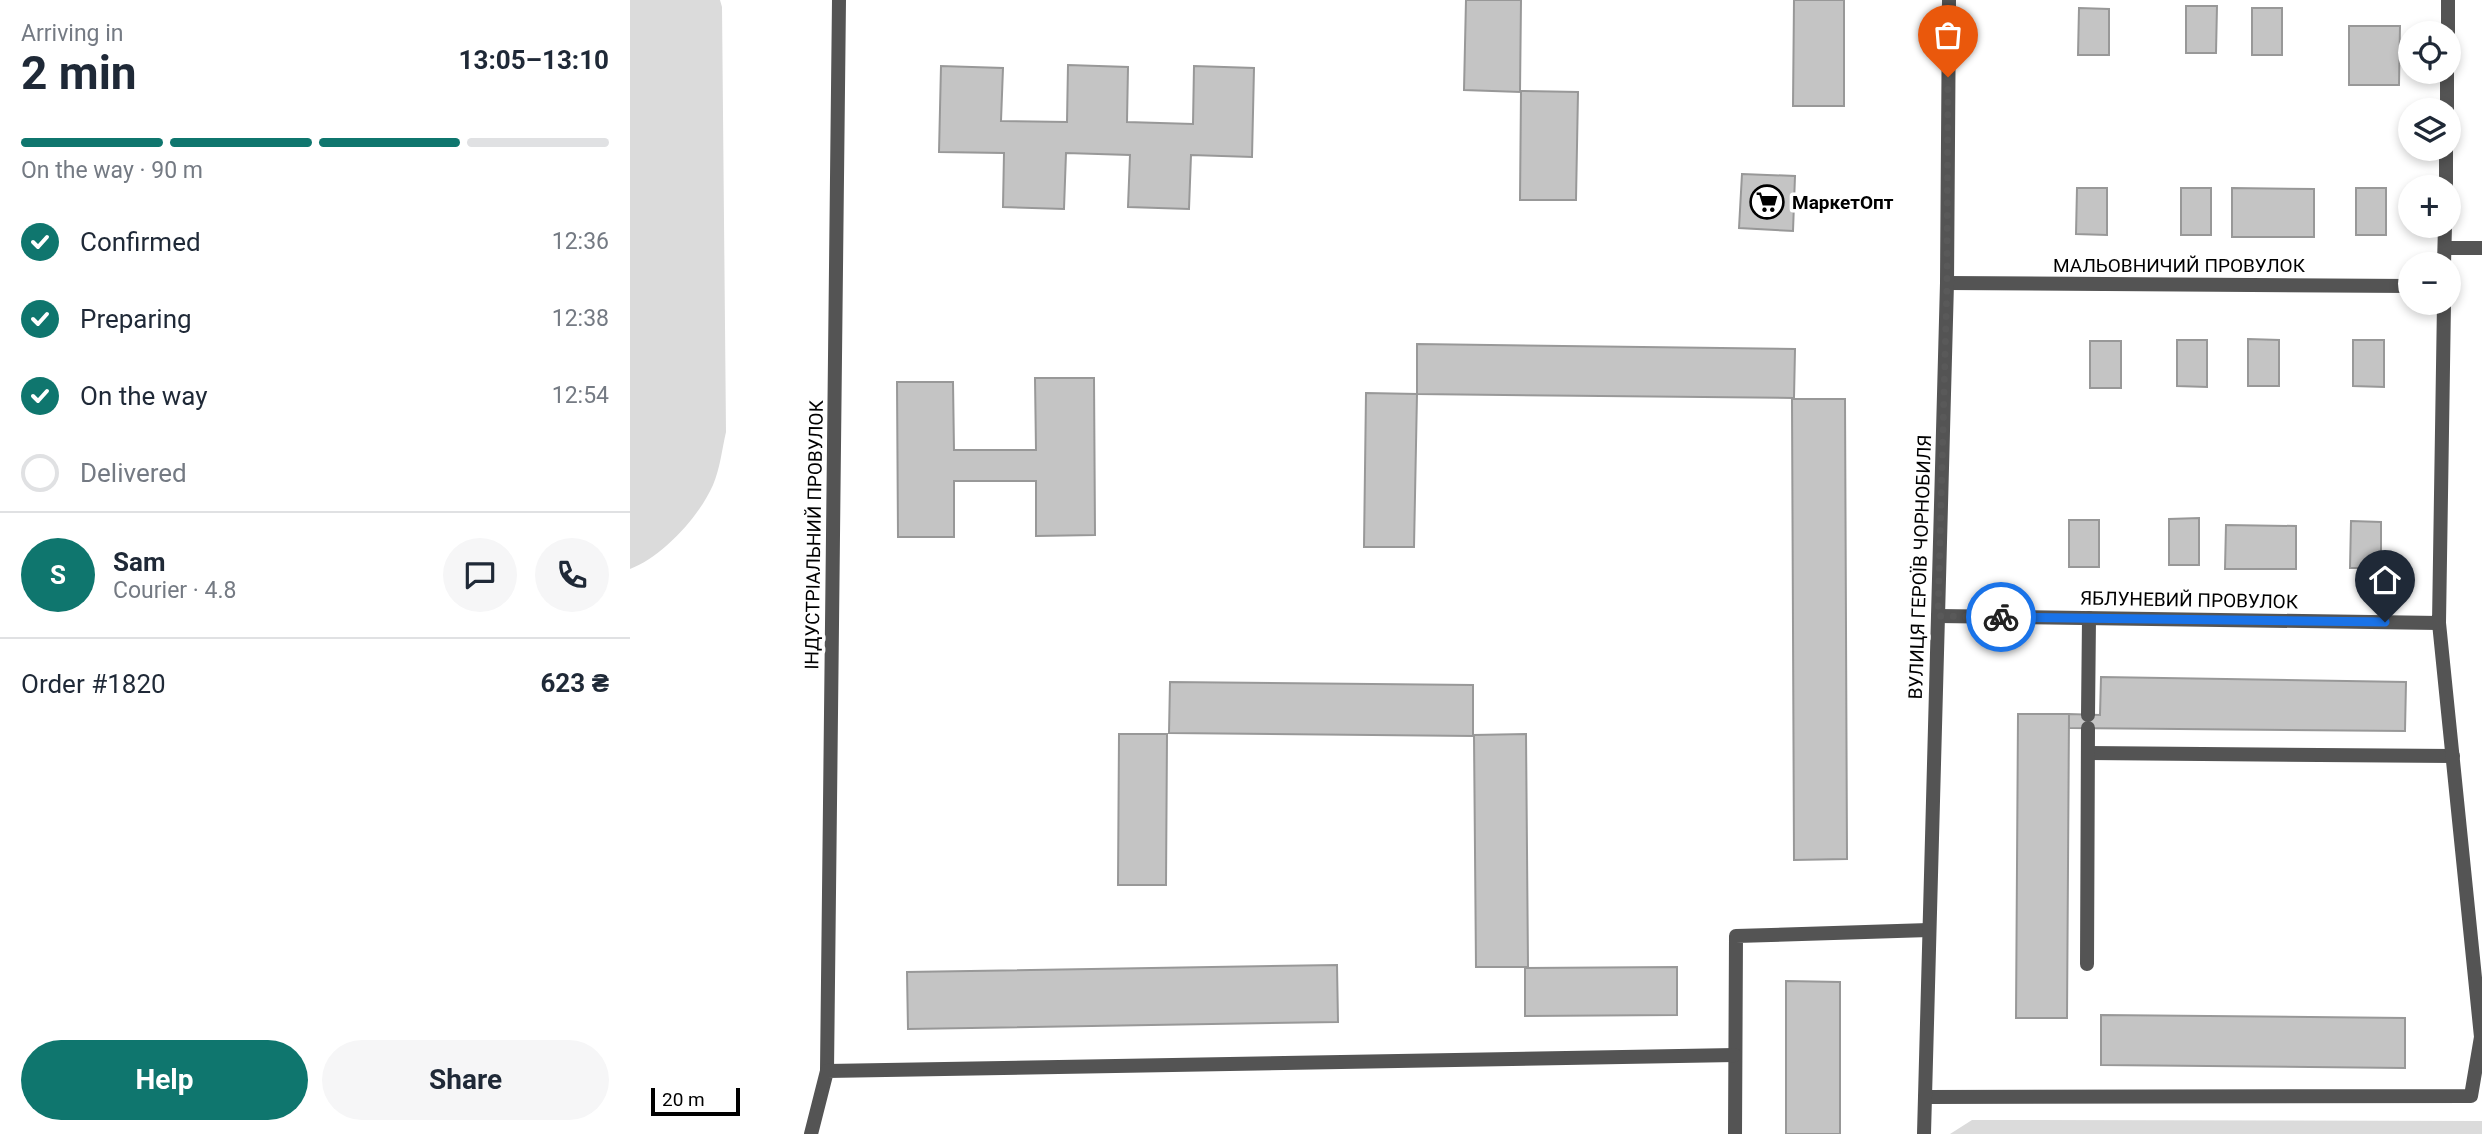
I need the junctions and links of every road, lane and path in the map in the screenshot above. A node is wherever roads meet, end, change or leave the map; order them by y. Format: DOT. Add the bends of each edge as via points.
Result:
graph roads {
  1 [pos="839,0"];
  2 [pos="1949,0"];
  3 [pos="2448,0"];
  4 [pos="2448,21"];
  5 [pos="2445,238"];
  6 [pos="2445,248"];
  7 [pos="2482,248"];
  8 [pos="2445,252"];
  9 [pos="1947,283"];
  10 [pos="2398,286"];
  11 [pos="2444,315"];
  12 [pos="1938,616"];
  13 [pos="2089,618"];
  14 [pos="2439,623"];
  15 [pos="2088,753"];
  16 [pos="2453,756"];
  17 [pos="1928,930"];
  18 [pos="2087,964"];
  19 [pos="1735,1055"];
  20 [pos="827,1071"];
  21 [pos="1925,1097"];
  22 [pos="811,1134"];
  23 [pos="1735,1134"];
  24 [pos="1924,1134"];
  1 -- 20 [label="street, ІНДУСТРІАЛЬНИЙ ПРОВУЛОК"];
  2 -- 9 [label="street, ВУЛИЦЯ ГЕРОЇВ ЧОРНОБИЛЯ"];
  3 -- 4 [label="street"];
  5 -- 6 [label="street"];
  6 -- 7 [label="street"];
  6 -- 8 [label="street"];
  9 -- 10 [label="street, МАЛЬОВНИЧИЙ ПРОВУЛОК"];
  9 -- 12 [label="street, ВУЛИЦЯ ГЕРОЇВ ЧОРНОБИЛЯ"];
  11 -- 14 [label="street"];
  12 -- 13 [label="street, ЯБЛУНЕВИЙ ПРОВУЛОК"];
  12 -- 17 [label="street, ВУЛИЦЯ ГЕРОЇВ ЧОРНОБИЛЯ"];
  13 -- 14 [label="street, ЯБЛУНЕВИЙ ПРОВУЛОК"];
  13 -- 15 [label="street"];
  14 -- 16 [label="street"];
  15 -- 16 [label="street"];
  15 -- 18 [label="street"];
  16 -- 21 [label="street" via="2481,1037 2472,1096"];
  17 -- 19 [label="street" via="1736,936"];
  17 -- 21 [label="street, ВУЛИЦЯ ГЕРОЇВ ЧОРНОБИЛЯ"];
  19 -- 20 [label="street"];
  19 -- 23 [label="street"];
  20 -- 22 [label="street, ІНДУСТРІАЛЬНИЙ ПРОВУЛОК"];
  21 -- 24 [label="street, ВУЛИЦЯ ГЕРОЇВ ЧОРНОБИЛЯ"];
}
